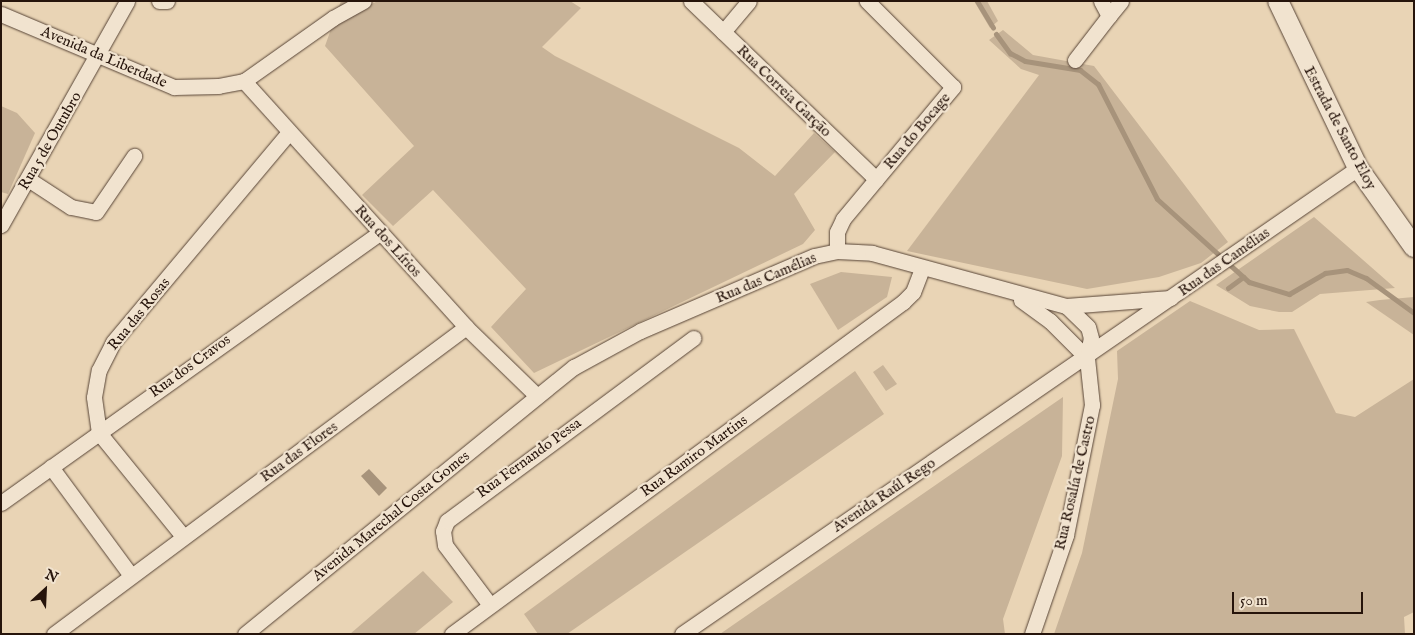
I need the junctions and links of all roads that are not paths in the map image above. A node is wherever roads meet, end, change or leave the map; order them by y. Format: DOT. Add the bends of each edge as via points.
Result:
graph roads {
  1 [pos="127,1"];
  2 [pos="159,1"];
  3 [pos="167,1"];
  4 [pos="364,1"];
  5 [pos="691,1"];
  6 [pos="749,1"];
  7 [pos="867,1"];
  8 [pos="1101,1"];
  9 [pos="1121,1"];
  10 [pos="1278,1"];
  11 [pos="1,14"];
  12 [pos="1109,16"];
  13 [pos="722,32"];
  14 [pos="99,57"];
  15 [pos="1074,60"];
  16 [pos="244,82"];
  17 [pos="289,132"];
  18 [pos="134,156"];
  19 [pos="1358,168"];
  20 [pos="28,179"];
  21 [pos="876,180"];
  22 [pos="1,225"];
  23 [pos="380,232"];
  24 [pos="1414,248"];
  25 [pos="837,251"];
  26 [pos="922,268"];
  27 [pos="1013,295"];
  28 [pos="1171,298"];
  29 [pos="1066,306"];
  30 [pos="466,327"];
  31 [pos="693,338"];
  32 [pos="1087,358"];
  33 [pos="536,396"];
  34 [pos="99,432"];
  35 [pos="51,467"];
  36 [pos="1,503"];
  37 [pos="182,535"];
  38 [pos="130,574"];
  39 [pos="490,605"];
  40 [pos="54,634"];
  41 [pos="245,634"];
  42 [pos="452,634"];
  43 [pos="682,634"];
  44 [pos="1032,634"];
  1 -- 14 [label="street, Rua 5 de Outubro"];
  2 -- 3 [label="street"];
  4 -- 16 [label="street" via="333,18"];
  5 -- 13 [label="street, Rua Correia Garção"];
  6 -- 13 [label="street"];
  7 -- 21 [label="street, Rua do Bocage" via="953,87"];
  8 -- 12 [label="street"];
  9 -- 12 [label="street"];
  10 -- 19 [label="main road, Estrada de Santo Eloy"];
  11 -- 14 [label="street, Avenida da Liberdade"];
  12 -- 15 [label="street"];
  13 -- 21 [label="street, Rua Correia Garção"];
  14 -- 16 [label="street, Avenida da Liberdade" via="174,87"];
  14 -- 20 [label="street, Rua 5 de Outubro"];
  16 -- 17 [label="street, Rua dos Lírios"];
  17 -- 23 [label="street, Rua dos Lírios"];
  17 -- 34 [label="street, Rua das Rosas" via="113,342 99,370 94,397"];
  18 -- 20 [label="street" via="96,212 72,207"];
  19 -- 24 [label="main road, Estrada de Santo Eloy"];
  19 -- 28 [label="street, Rua das Camélias"];
  20 -- 22 [label="street, Rua 5 de Outubro"];
  21 -- 25 [label="street, Rua do Bocage" via="839,224"];
  23 -- 30 [label="street, Rua dos Lírios"];
  23 -- 34 [label="street, Rua dos Cravos"];
  25 -- 26 [label="street, Rua das Camélias" via="872,253"];
  25 -- 33 [label="street, Rua das Camélias" via="761,277 640,331 574,367"];
  26 -- 27 [label="street, Rua das Camélias"];
  26 -- 39 [label="street, Rua Ramiro Martins" via="903,302"];
  27 -- 29 [label="street, Rua das Camélias"];
  27 -- 32 [label="street, Rua das Camélias" via="1050,321"];
  28 -- 29 [label="street, Rua das Camélias"];
  28 -- 32 [label="street, Avenida Raúl Rego"];
  29 -- 32 [label="street, Rua Rosalía de Castro" via="1088,327"];
  30 -- 33 [label="street, Rua dos Lírios"];
  30 -- 37 [label="street, Rua das Flores"];
  31 -- 39 [label="street, Rua Fernando Pessa" via="447,521 443,531 446,545"];
  32 -- 43 [label="street, Avenida Raúl Rego"];
  32 -- 44 [label="street, Rua Rosalía de Castro" via="1090,414 1066,535"];
  33 -- 41 [label="street, Avenida Marechal Costa Gomes"];
  34 -- 35 [label="street, Rua dos Cravos"];
  34 -- 37 [label="street"];
  35 -- 36 [label="street, Rua dos Cravos"];
  35 -- 38 [label="street"];
  37 -- 38 [label="street, Rua das Flores"];
  38 -- 40 [label="street, Rua das Flores"];
  39 -- 42 [label="street, Rua Ramiro Martins"];
}
